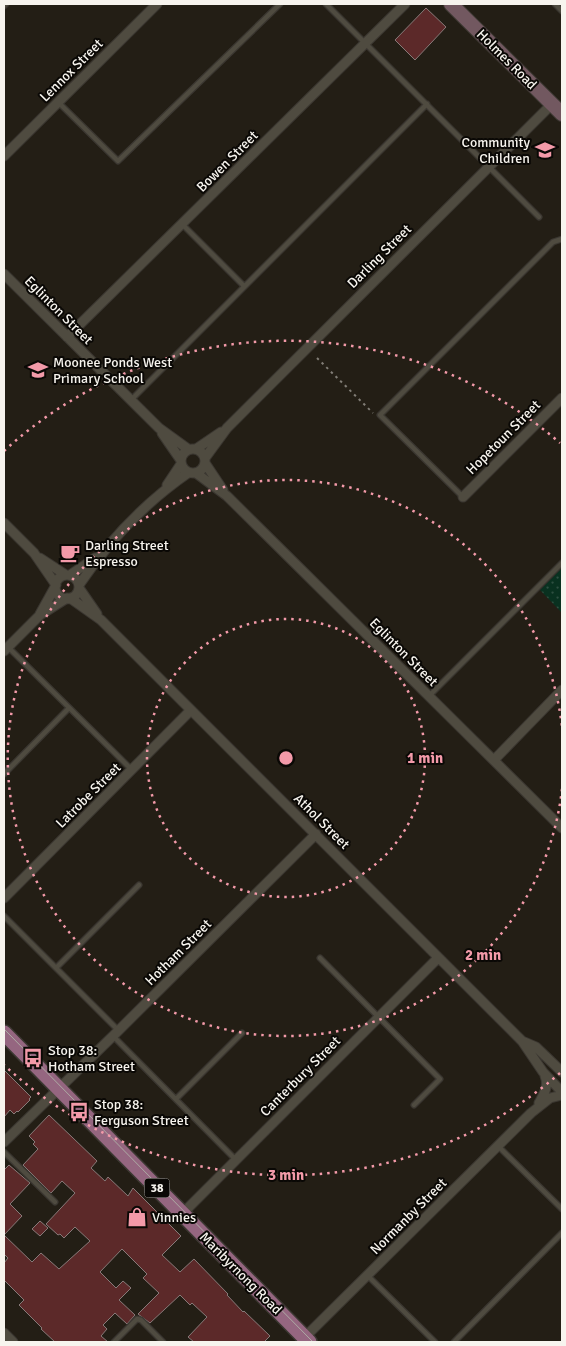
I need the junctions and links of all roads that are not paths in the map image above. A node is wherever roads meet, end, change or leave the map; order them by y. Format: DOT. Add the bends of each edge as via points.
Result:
graph roads {
  1 [pos="157,4"];
  2 [pos="280,4"];
  3 [pos="326,4"];
  4 [pos="405,4"];
  5 [pos="555,4"];
  6 [pos="456,5"];
  7 [pos="562,11"];
  8 [pos="366,43"];
  9 [pos="58,102"];
  10 [pos="427,104"];
  11 [pos="552,104"];
  12 [pos="562,114"];
  13 [pos="4,156"];
  14 [pos="489,166"];
  15 [pos="539,217"];
  16 [pos="182,224"];
  17 [pos="562,239"];
  18 [pos="4,274"];
  19 [pos="244,286"];
  20 [pos="68,337"];
  21 [pos="562,398"];
  22 [pos="131,400"];
  23 [pos="159,428"];
  24 [pos="227,428"];
  25 [pos="192,449"];
  26 [pos="205,461"];
  27 [pos="180,462"];
  28 [pos="192,473"];
  29 [pos="164,490"];
  30 [pos="227,496"];
  31 [pos="463,497"];
  32 [pos="4,523"];
  33 [pos="34,553"];
  34 [pos="100,554"];
  35 [pos="562,562"];
  36 [pos="68,575"];
  37 [pos="56,586"];
  38 [pos="79,586"];
  39 [pos="69,598"];
  40 [pos="40,615"];
  41 [pos="101,620"];
  42 [pos="6,649"];
  43 [pos="562,690"];
  44 [pos="428,696"];
  45 [pos="69,708"];
  46 [pos="191,710"];
  47 [pos="494,760"];
  48 [pos="132,770"];
  49 [pos="4,774"];
  50 [pos="561,824"];
  51 [pos="316,834"];
  52 [pos="139,885"];
  53 [pos="4,898"];
  54 [pos="4,916"];
  55 [pos="320,958"];
  56 [pos="438,958"];
  57 [pos="56,968"];
  58 [pos="378,1017"];
  59 [pos="4,1033"];
  60 [pos="116,1033"];
  61 [pos="242,1034"];
  62 [pos="522,1041"];
  63 [pos="559,1069"];
  64 [pos="546,1078"];
  65 [pos="58,1088"];
  66 [pos="561,1092"];
  67 [pos="176,1099"];
  68 [pos="414,1105"];
  69 [pos="531,1112"];
  70 [pos="4,1142"];
  71 [pos="497,1145"];
  72 [pos="4,1152"];
  73 [pos="236,1160"];
  74 [pos="55,1202"];
  75 [pos="562,1209"];
  76 [pos="183,1213"];
  77 [pos="562,1233"];
  78 [pos="368,1276"];
  79 [pos="4,1333"];
  80 [pos="307,1340"];
  81 [pos="13,1342"];
  82 [pos="114,1342"];
  83 [pos="163,1342"];
  84 [pos="435,1342"];
  85 [pos="454,1342"];
  1 -- 9 [label="street, Lennox Street"];
  2 -- 9 [label="lane" via="118,161"];
  3 -- 8 [label="lane"];
  4 -- 8 [label="street, Bowen Street"];
  5 -- 7 [label="lane"];
  6 -- 11 [label="street, Holmes Road"];
  8 -- 10 [label="lane"];
  8 -- 16 [label="street, Bowen Street"];
  9 -- 13 [label="street, Lennox Street"];
  10 -- 14 [label="lane"];
  10 -- 19 [label="lane"];
  11 -- 12 [label="street, Holmes Road"];
  11 -- 14 [label="street, Darling Street"];
  14 -- 15 [label="lane"];
  14 -- 24 [label="street, Darling Street"];
  16 -- 19 [label="lane"];
  16 -- 20 [label="street, Bowen Street"];
  17 -- 31 [label="lane" via="553,242 380,415"];
  18 -- 20 [label="street, Eglinton Street"];
  19 -- 22 [label="lane"];
  20 -- 22 [label="street, Eglinton Street"];
  21 -- 31 [label="street, Hopetoun Street"];
  22 -- 23 [label="street, Eglinton Street"];
  23 -- 25 [label="street, Eglinton Street"];
  23 -- 27 [label="street, Eglinton Street"];
  24 -- 25 [label="street, Darling Street"];
  24 -- 26 [label="street, Darling Street"];
  25 -- 26 [label="street" via="203,454"];
  25 -- 27 [label="street" via="183,453"];
  26 -- 28 [label="street" via="202,470"];
  26 -- 30 [label="street, Eglinton Street"];
  27 -- 28 [label="street"];
  27 -- 29 [label="street"];
  28 -- 29 [label="street"];
  28 -- 30 [label="street, Eglinton Street"];
  29 -- 34 [label="street"];
  30 -- 44 [label="street, Eglinton Street"];
  32 -- 33 [label="street"];
  33 -- 36 [label="street"];
  33 -- 37 [label="street"];
  34 -- 36 [label="street"];
  34 -- 38 [label="street"];
  35 -- 44 [label="lane"];
  36 -- 37 [label="street" via="59,578"];
  36 -- 38 [label="street" via="76,578"];
  37 -- 39 [label="street" via="60,596"];
  37 -- 40 [label="street"];
  38 -- 39 [label="street" via="76,594"];
  38 -- 41 [label="street, Athol Street"];
  39 -- 40 [label="street"];
  39 -- 41 [label="street, Athol Street"];
  40 -- 42 [label="street"];
  41 -- 46 [label="street, Athol Street"];
  42 -- 45 [label="lane"];
  43 -- 47 [label="street"];
  44 -- 47 [label="street, Eglinton Street"];
  45 -- 48 [label="lane"];
  45 -- 49 [label="lane"];
  46 -- 48 [label="street, Latrobe Street"];
  46 -- 51 [label="street, Athol Street"];
  47 -- 50 [label="street, Eglinton Street"];
  48 -- 53 [label="street, Latrobe Street"];
  51 -- 56 [label="street, Athol Street"];
  51 -- 60 [label="street, Hotham Street"];
  52 -- 57 [label="lane"];
  54 -- 57 [label="lane"];
  55 -- 58 [label="lane"];
  56 -- 58 [label="street, Canterbury Street"];
  56 -- 62 [label="street, Athol Street"];
  57 -- 60 [label="lane"];
  58 -- 68 [label="lane" via="440,1079"];
  58 -- 73 [label="street, Canterbury Street"];
  59 -- 65 [label="main road, Maribyrnong Road / 38"];
  60 -- 65 [label="street, Hotham Street"];
  60 -- 67 [label="lane"];
  61 -- 67 [label="lane"];
  62 -- 63 [label="street, Athol Street" via="536,1047"];
  62 -- 64 [label="street, Athol Street"];
  63 -- 64 [label="street, Normanby Street"];
  64 -- 66 [label="street, Athol Street"];
  64 -- 69 [label="street, Normanby Street" via="544,1095"];
  65 -- 70 [label="street, Hotham Street"];
  65 -- 76 [label="main road, Maribyrnong Road / 38"];
  66 -- 69 [label="street, Normanby Street"];
  67 -- 73 [label="lane"];
  69 -- 71 [label="street, Normanby Street"];
  71 -- 75 [label="lane"];
  71 -- 78 [label="street, Normanby Street"];
  72 -- 74 [label="lane"];
  73 -- 76 [label="street, Canterbury Street"];
  76 -- 80 [label="main road, Maribyrnong Road / 38"];
  77 -- 85 [label="lane"];
  78 -- 80 [label="street, Normanby Street"];
  78 -- 84 [label="lane"];
  79 -- 81 [label="street"];
  82 -- 83 [label="lane" via="137,1319"];
}
